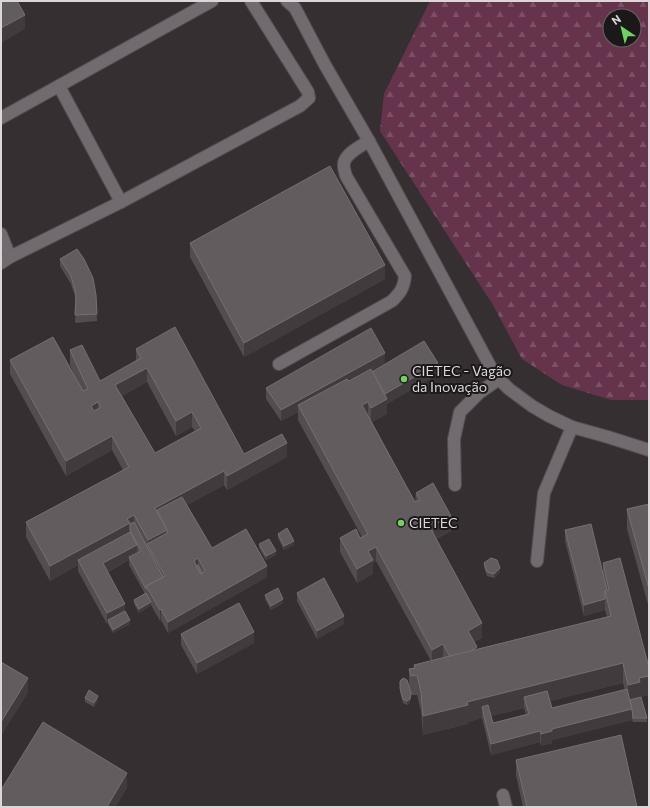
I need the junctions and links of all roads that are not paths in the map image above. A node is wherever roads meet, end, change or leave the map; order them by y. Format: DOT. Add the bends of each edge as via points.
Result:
graph roads {
  1 [pos="212,1"];
  2 [pos="251,1"];
  3 [pos="293,3"];
  4 [pos="59,86"];
  5 [pos="1,118"];
  6 [pos="369,141"];
  7 [pos="121,202"];
  8 [pos="1,234"];
  9 [pos="5,260"];
  10 [pos="279,364"];
  11 [pos="499,379"];
  12 [pos="572,427"];
  13 [pos="649,450"];
  14 [pos="455,485"];
  15 [pos="537,561"];
  1 -- 4 [label="lane"];
  2 -- 7 [label="lane" via="308,92 309,98 306,102"];
  3 -- 6 [label="lane"];
  4 -- 5 [label="lane"];
  4 -- 7 [label="lane"];
  6 -- 10 [label="lane" via="352,152 344,161 343,167 404,276 401,292 392,301"];
  6 -- 11 [label="lane" via="484,357"];
  7 -- 9 [label="lane"];
  8 -- 9 [label="lane"];
  11 -- 12 [label="lane" via="532,406"];
  11 -- 14 [label="lane" via="479,393 460,412 454,439"];
  12 -- 13 [label="lane"];
  12 -- 15 [label="lane" via="544,493"];
}
